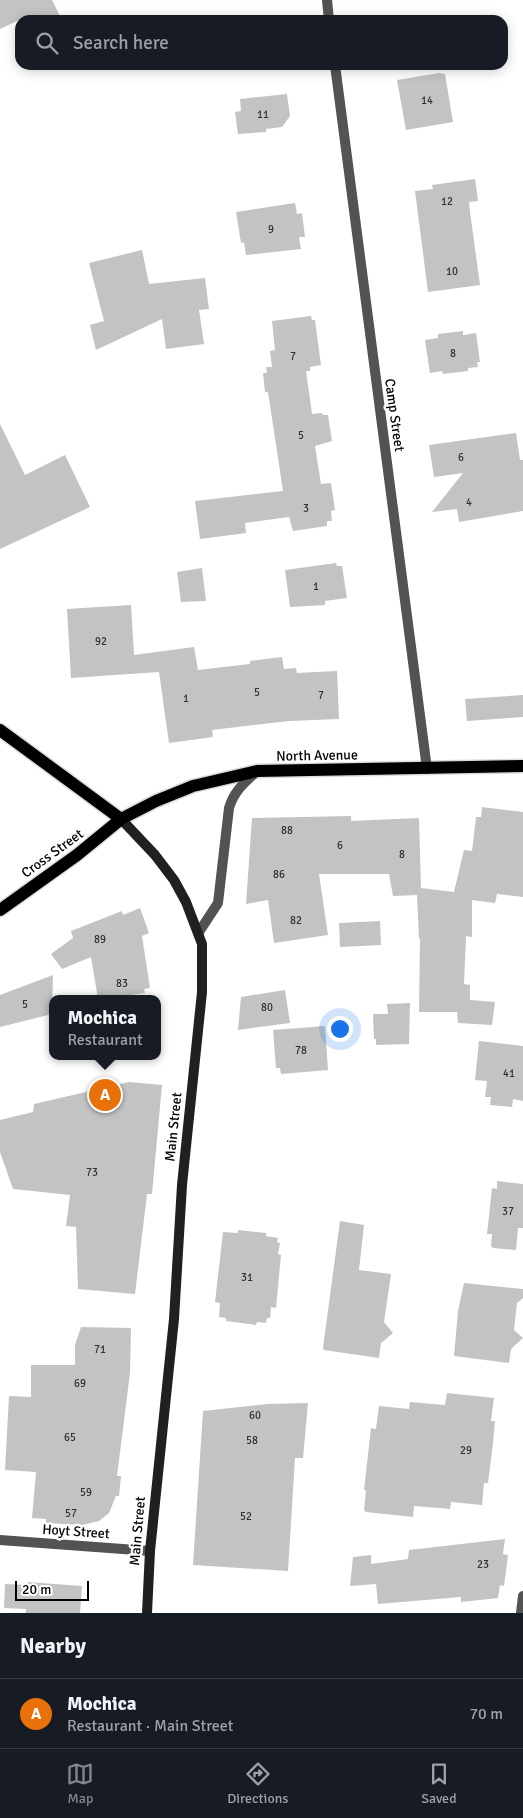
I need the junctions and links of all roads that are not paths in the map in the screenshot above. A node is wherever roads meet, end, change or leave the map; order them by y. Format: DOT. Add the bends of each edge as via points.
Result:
graph roads {
  1 [pos="327,0"];
  2 [pos="328,15"];
  3 [pos="336,70"];
  4 [pos="0,730"];
  5 [pos="523,766"];
  6 [pos="427,768"];
  7 [pos="257,771"];
  8 [pos="121,819"];
  9 [pos="0,910"];
  10 [pos="199,932"];
  11 [pos="0,1540"];
  12 [pos="150,1551"];
  13 [pos="523,1596"];
  14 [pos="147,1613"];
  15 [pos="521,1613"];
  1 -- 2 [label="street"];
  3 -- 6 [label="street, Camp Street"];
  4 -- 8 [label="main road, Main Street"];
  5 -- 6 [label="main road, North Avenue"];
  6 -- 7 [label="main road, North Avenue"];
  7 -- 8 [label="main road, North Avenue" via="194,786"];
  7 -- 10 [label="street" via="232,798 218,903"];
  8 -- 9 [label="main road, Cross Street"];
  8 -- 10 [label="main road, Main Street" via="156,854 174,880"];
  10 -- 12 [label="main road, Main Street" via="202,992"];
  11 -- 12 [label="street, Hoyt Street"];
  12 -- 14 [label="main road, Main Street"];
  13 -- 15 [label="street"];
}
